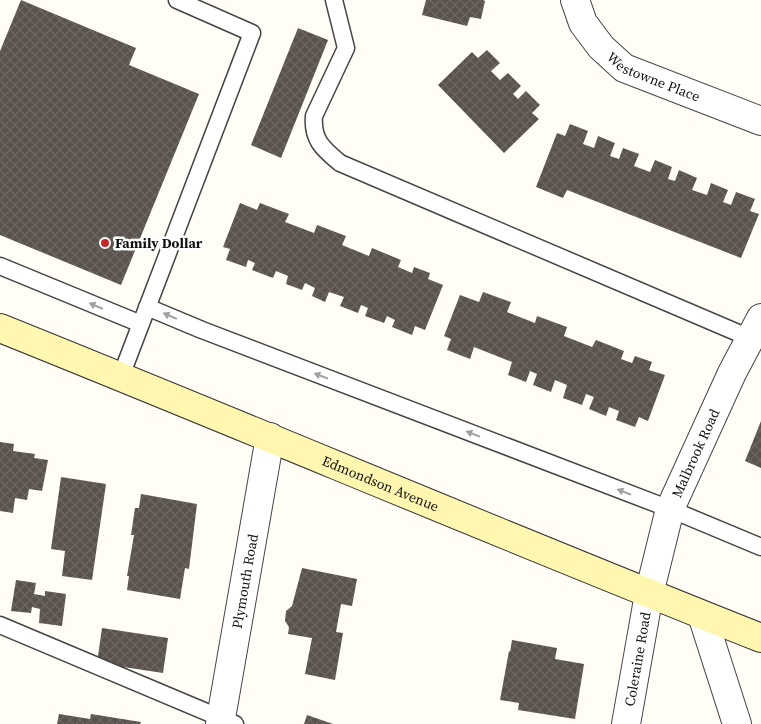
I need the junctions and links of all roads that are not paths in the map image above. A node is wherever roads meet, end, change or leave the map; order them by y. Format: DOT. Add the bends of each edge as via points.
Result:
graph roads {
  1 [pos="177,0"];
  2 [pos="334,0"];
  3 [pos="575,0"];
  4 [pos="761,122"];
  5 [pos="0,266"];
  6 [pos="147,307"];
  7 [pos="141,324"];
  8 [pos="0,328"];
  9 [pos="757,333"];
  10 [pos="121,376"];
  11 [pos="270,437"];
  12 [pos="670,509"];
  13 [pos="761,546"];
  14 [pos="649,594"];
  15 [pos="702,615"];
  16 [pos="0,625"];
  17 [pos="761,638"];
  18 [pos="225,722"];
  19 [pos="626,724"];
  20 [pos="737,724"];
  1 -- 6 [label="lane" via="252,33"];
  2 -- 9 [label="lane" via="346,48 314,116 313,126 317,141 340,163"];
  3 -- 4 [label="street, Westowne Place" via="584,24 601,47 624,68"];
  7 -- 5 [label="lane, one-way"];
  6 -- 7 [label="lane"];
  12 -- 6 [label="lane, one-way"];
  7 -- 10 [label="lane"];
  8 -- 10 [label="main road, Edmondson Avenue"];
  9 -- 12 [label="street, Malbrook Road" via="699,442"];
  10 -- 11 [label="main road, Edmondson Avenue"];
  11 -- 14 [label="main road, Edmondson Avenue"];
  11 -- 18 [label="street, Plymouth Road"];
  12 -- 13 [label="lane"];
  12 -- 14 [label="street, Malbrook Road"];
  14 -- 15 [label="main road, Edmondson Avenue"];
  14 -- 19 [label="street, Coleraine Road"];
  15 -- 17 [label="main road, Edmondson Avenue"];
  15 -- 20 [label="street"];
  16 -- 18 [label="lane"];
}
